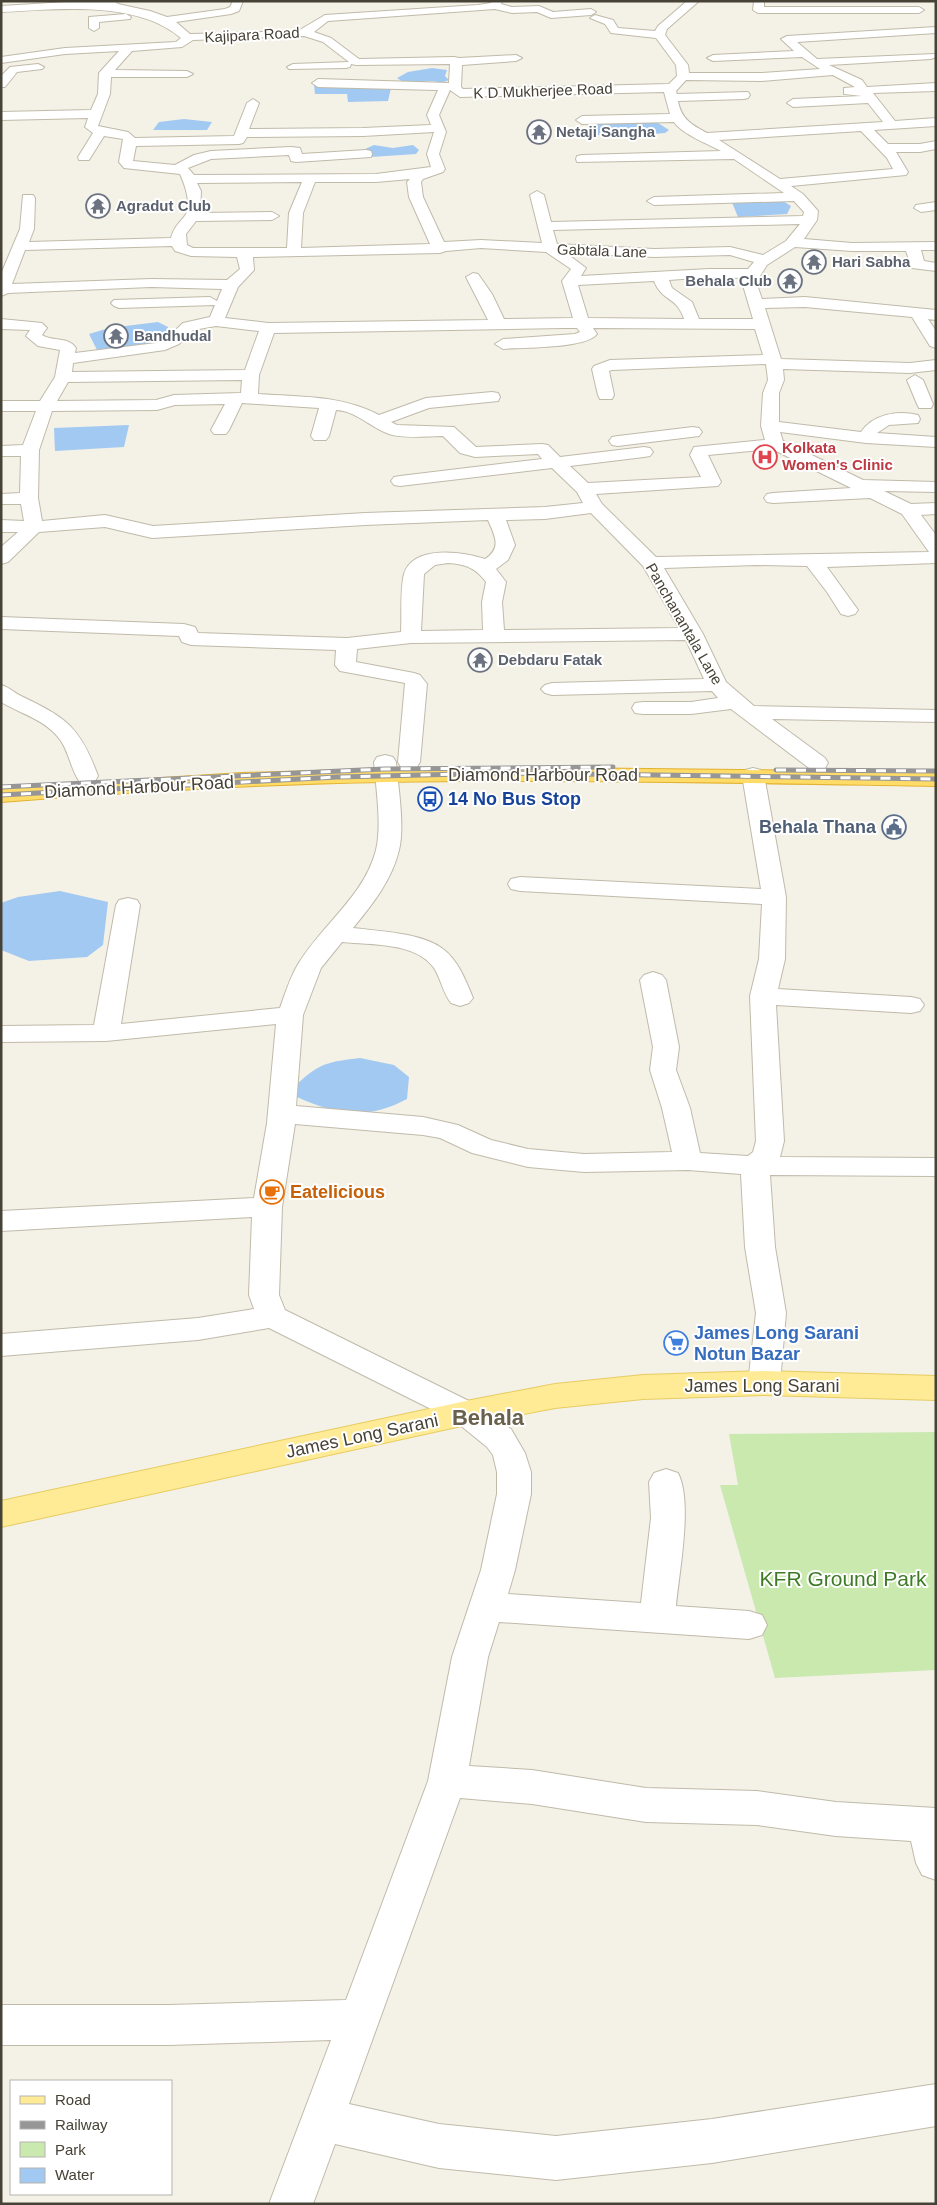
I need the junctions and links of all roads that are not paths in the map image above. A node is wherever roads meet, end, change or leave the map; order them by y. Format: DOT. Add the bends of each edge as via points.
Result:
graph roads {
  1 [pos="238,1"];
  2 [pos="396,1"];
  3 [pos="586,1"];
  4 [pos="694,1"];
  5 [pos="109,2"];
  6 [pos="202,4"];
  7 [pos="496,4"];
  8 [pos="915,5"];
  9 [pos="759,6"];
  10 [pos="478,8"];
  11 [pos="1,9"];
  12 [pos="818,9"];
  13 [pos="427,12"];
  14 [pos="593,15"];
  15 [pos="162,17"];
  16 [pos="218,17"];
  17 [pos="492,17"];
  18 [pos="309,18"];
  19 [pos="325,18"];
  20 [pos="434,22"];
  21 [pos="561,22"];
  22 [pos="824,22"];
  23 [pos="768,23"];
  24 [pos="936,23"];
  25 [pos="836,24"];
  26 [pos="94,28"];
  27 [pos="936,30"];
  28 [pos="305,33"];
  29 [pos="659,34"];
  30 [pos="902,34"];
  31 [pos="338,36"];
  32 [pos="844,36"];
  33 [pos="222,37"];
  34 [pos="322,37"];
  35 [pos="187,38"];
  36 [pos="65,39"];
  37 [pos="443,46"];
  38 [pos="127,50"];
  39 [pos="67,51"];
  40 [pos="802,54"];
  41 [pos="746,57"];
  42 [pos="516,58"];
  43 [pos="934,58"];
  44 [pos="688,59"];
  45 [pos="1,60"];
  46 [pos="451,61"];
  47 [pos="814,62"];
  48 [pos="355,63"];
  49 [pos="293,67"];
  50 [pos="832,72"];
  51 [pos="105,73"];
  52 [pos="188,74"];
  53 [pos="594,76"];
  54 [pos="683,76"];
  55 [pos="869,76"];
  56 [pos="761,77"];
  57 [pos="849,79"];
  58 [pos="318,83"];
  59 [pos="348,84"];
  60 [pos="450,87"];
  61 [pos="936,87"];
  62 [pos="608,88"];
  63 [pos="905,88"];
  64 [pos="2,91"];
  65 [pos="671,93"];
  66 [pos="744,95"];
  67 [pos="867,95"];
  68 [pos="794,98"];
  69 [pos="936,99"];
  70 [pos="614,102"];
  71 [pos="253,103"];
  72 [pos="95,114"];
  73 [pos="1,116"];
  74 [pos="679,118"];
  75 [pos="582,120"];
  76 [pos="936,122"];
  77 [pos="891,124"];
  78 [pos="863,126"];
  79 [pos="437,128"];
  80 [pos="101,131"];
  81 [pos="242,133"];
  82 [pos="702,137"];
  83 [pos="130,142"];
  84 [pos="717,145"];
  85 [pos="936,145"];
  86 [pos="885,148"];
  87 [pos="614,149"];
  88 [pos="366,154"];
  89 [pos="735,154"];
  90 [pos="84,157"];
  91 [pos="582,159"];
  92 [pos="782,167"];
  93 [pos="177,169"];
  94 [pos="756,169"];
  95 [pos="425,173"];
  96 [pos="310,179"];
  97 [pos="777,183"];
  98 [pos="191,185"];
  99 [pos="241,193"];
  100 [pos="537,195"];
  101 [pos="798,197"];
  102 [pos="28,198"];
  103 [pos="654,201"];
  104 [pos="708,201"];
  105 [pos="936,206"];
  106 [pos="920,208"];
  107 [pos="193,216"];
  108 [pos="272,216"];
  109 [pos="810,220"];
  110 [pos="723,221"];
  111 [pos="546,226"];
  112 [pos="177,232"];
  113 [pos="793,243"];
  114 [pos="21,246"];
  115 [pos="936,246"];
  116 [pos="911,247"];
  117 [pos="440,249"];
  118 [pos="551,249"];
  119 [pos="294,252"];
  120 [pos="240,253"];
  121 [pos="764,260"];
  122 [pos="936,267"];
  123 [pos="751,274"];
  124 [pos="660,276"];
  125 [pos="473,277"];
  126 [pos="569,281"];
  127 [pos="231,284"];
  128 [pos="2,290"];
  129 [pos="224,302"];
  130 [pos="119,303"];
  131 [pos="756,304"];
  132 [pos="916,312"];
  133 [pos="936,315"];
  134 [pos="216,321"];
  135 [pos="693,323"];
  136 [pos="1,324"];
  137 [pos="498,324"];
  138 [pos="582,324"];
  139 [pos="762,324"];
  140 [pos="268,328"];
  141 [pos="34,336"];
  142 [pos="1,337"];
  143 [pos="935,340"];
  144 [pos="503,344"];
  145 [pos="67,359"];
  146 [pos="936,365"];
  147 [pos="774,368"];
  148 [pos="913,374"];
  149 [pos="251,375"];
  150 [pos="63,377"];
  151 [pos="606,395"];
  152 [pos="492,397"];
  153 [pos="242,399"];
  154 [pos="330,404"];
  155 [pos="925,404"];
  156 [pos="46,405"];
  157 [pos="1,406"];
  158 [pos="912,420"];
  159 [pos="377,421"];
  160 [pos="220,430"];
  161 [pos="693,432"];
  162 [pos="772,435"];
  163 [pos="320,436"];
  164 [pos="866,438"];
  165 [pos="936,442"];
  166 [pos="542,449"];
  167 [pos="30,450"];
  168 [pos="1,451"];
  169 [pos="644,452"];
  170 [pos="555,463"];
  171 [pos="400,481"];
  172 [pos="936,487"];
  173 [pos="584,489"];
  174 [pos="864,489"];
  175 [pos="29,498"];
  176 [pos="772,498"];
  177 [pos="1,499"];
  178 [pos="595,508"];
  179 [pos="936,508"];
  180 [pos="908,510"];
  181 [pos="494,515"];
  182 [pos="1,526"];
  183 [pos="34,527"];
  184 [pos="936,548"];
  185 [pos="936,557"];
  186 [pos="1,558"];
  187 [pos="811,559"];
  188 [pos="650,563"];
  189 [pos="485,567"];
  190 [pos="848,610"];
  191 [pos="1,623"];
  192 [pos="693,634"];
  193 [pos="494,637"];
  194 [pos="411,638"];
  195 [pos="347,644"];
  196 [pos="717,685"];
  197 [pos="552,689"];
  198 [pos="1,691"];
  199 [pos="742,707"];
  200 [pos="643,708"];
  201 [pos="936,716"];
  202 [pos="409,762"];
  203 [pos="817,763"];
  204 [pos="936,765"];
  205 [pos="385,768"];
  206 [pos="752,775"];
  207 [pos="87,776"];
  208 [pos="936,779"];
  209 [pos="1,780"];
  210 [pos="1,796"];
  211 [pos="520,884"];
  212 [pos="774,897"];
  213 [pos="128,905"];
  214 [pos="335,934"];
  215 [pos="653,980"];
  216 [pos="763,996"];
  217 [pos="460,998"];
  218 [pos="911,1005"];
  219 [pos="290,1015"];
  220 [pos="106,1033"];
  221 [pos="1,1034"];
  222 [pos="282,1114"];
  223 [pos="688,1161"];
  224 [pos="755,1166"];
  225 [pos="936,1167"];
  226 [pos="267,1206"];
  227 [pos="1,1221"];
  228 [pos="272,1317"];
  229 [pos="1,1345"];
  230 [pos="764,1384"];
  231 [pos="936,1388"];
  232 [pos="466,1413"];
  233 [pos="666,1482"];
  234 [pos="1,1514"];
  235 [pos="486,1607"];
  236 [pos="657,1619"];
  237 [pos="749,1625"];
  238 [pos="447,1781"];
  239 [pos="931,1825"];
  240 [pos="936,1863"];
  241 [pos="360,2019"];
  242 [pos="1,2024"];
  243 [pos="936,2105"];
  244 [pos="323,2120"];
  245 [pos="291,2204"];
  1 -- 16 [label="street" via="235,10"];
  2 -- 13 [label="street"];
  3 -- 14 [label="street"];
  4 -- 29 [label="street"];
  5 -- 11 [label="street"];
  5 -- 15 [label="street" via="116,7"];
  6 -- 16 [label="street"];
  7 -- 10 [label="street, Kajipara Road"];
  7 -- 14 [label="street, Kajipara Road" via="512,10 539,9 551,15"];
  8 -- 12 [label="street"];
  8 -- 24 [label="street"];
  9 -- 12 [label="street"];
  9 -- 23 [label="street"];
  10 -- 13 [label="street, Kajipara Road"];
  10 -- 17 [label="street"];
  12 -- 22 [label="street" via="832,22"];
  13 -- 19 [label="street, Kajipara Road"];
  13 -- 20 [label="street"];
  14 -- 21 [label="street"];
  14 -- 29 [label="street" via="609,22 615,31"];
  15 -- 16 [label="street"];
  15 -- 26 [label="street" via="93,19"];
  15 -- 35 [label="street"];
  16 -- 33 [label="street"];
  18 -- 19 [label="street"];
  19 -- 28 [label="street, Kajipara Road"];
  25 -- 32 [label="street"];
  27 -- 30 [label="street"];
  28 -- 33 [label="street, Kajipara Road" via="241,41"];
  28 -- 34 [label="street"];
  29 -- 44 [label="street"];
  30 -- 32 [label="street"];
  30 -- 43 [label="street"];
  31 -- 34 [label="street"];
  32 -- 40 [label="street" via="783,36"];
  33 -- 35 [label="street, Kajipara Road"];
  34 -- 48 [label="street"];
  35 -- 38 [label="street, Kajipara Road" via="179,45"];
  36 -- 39 [label="street"];
  37 -- 46 [label="street, K D Mukherjee Road" via="451,55"];
  38 -- 39 [label="street, Kajipara Road"];
  38 -- 51 [label="street"];
  39 -- 45 [label="street, Kajipara Road"];
  39 -- 64 [label="street" via="52,66 14,69"];
  40 -- 41 [label="street"];
  40 -- 47 [label="street"];
  41 -- 44 [label="street"];
  41 -- 56 [label="street"];
  42 -- 46 [label="street"];
  43 -- 47 [label="street"];
  44 -- 54 [label="street" via="682,65"];
  46 -- 48 [label="street"];
  46 -- 60 [label="street, K D Mukherjee Road"];
  47 -- 50 [label="street"];
  48 -- 49 [label="street"];
  48 -- 59 [label="street"];
  50 -- 56 [label="street"];
  50 -- 57 [label="street"];
  51 -- 52 [label="street"];
  51 -- 72 [label="street" via="104,94"];
  53 -- 62 [label="street"];
  54 -- 56 [label="street"];
  54 -- 65 [label="street"];
  55 -- 57 [label="street"];
  57 -- 67 [label="street"];
  58 -- 59 [label="street"];
  59 -- 60 [label="street"];
  60 -- 62 [label="street, K D Mukherjee Road" via="469,94 552,95"];
  60 -- 79 [label="street" via="434,115"];
  61 -- 63 [label="street"];
  62 -- 65 [label="street, K D Mukherjee Road"];
  62 -- 70 [label="street"];
  63 -- 67 [label="street"];
  63 -- 69 [label="street" via="920,100"];
  65 -- 66 [label="street, K D Mukherjee Road"];
  65 -- 74 [label="street" via="673,109"];
  67 -- 68 [label="street"];
  67 -- 77 [label="street"];
  71 -- 81 [label="street"];
  72 -- 73 [label="street"];
  72 -- 80 [label="street" via="90,127"];
  74 -- 75 [label="street"];
  74 -- 82 [label="street" via="682,124"];
  76 -- 77 [label="street"];
  77 -- 78 [label="street"];
  78 -- 82 [label="street"];
  78 -- 86 [label="street"];
  79 -- 81 [label="street"];
  79 -- 95 [label="street" via="440,136 433,154 438,169"];
  80 -- 83 [label="street" via="124,135"];
  80 -- 90 [label="street"];
  81 -- 83 [label="street" via="239,140"];
  82 -- 84 [label="street"];
  83 -- 93 [label="street" via="128,165"];
  84 -- 87 [label="street"];
  84 -- 89 [label="street"];
  85 -- 86 [label="street"];
  86 -- 97 [label="street" via="893,156 900,174"];
  88 -- 93 [label="street" via="296,158 295,151 291,151 210,156"];
  89 -- 91 [label="street"];
  89 -- 94 [label="street"];
  92 -- 94 [label="street"];
  93 -- 98 [label="street" via="184,170"];
  94 -- 97 [label="street"];
  95 -- 96 [label="street"];
  95 -- 117 [label="street" via="414,179 414,189"];
  96 -- 98 [label="street"];
  96 -- 119 [label="street" via="296,213"];
  97 -- 101 [label="street"];
  98 -- 99 [label="street"];
  98 -- 107 [label="street"];
  100 -- 111 [label="street"];
  101 -- 104 [label="street"];
  101 -- 109 [label="street" via="811,211"];
  102 -- 114 [label="street" via="32,229"];
  103 -- 104 [label="street"];
  104 -- 110 [label="street"];
  105 -- 106 [label="street"];
  107 -- 108 [label="street"];
  107 -- 112 [label="street"];
  109 -- 110 [label="street"];
  109 -- 113 [label="street"];
  110 -- 111 [label="street"];
  111 -- 118 [label="street"];
  112 -- 114 [label="street"];
  112 -- 120 [label="street, Gabtala Lane" via="180,248 191,252"];
  113 -- 116 [label="street"];
  113 -- 121 [label="street"];
  114 -- 128 [label="street"];
  115 -- 116 [label="street"];
  116 -- 122 [label="street" via="916,253 916,264"];
  117 -- 118 [label="street, Gabtala Lane" via="454,244"];
  117 -- 119 [label="street, Gabtala Lane"];
  118 -- 121 [label="street, Gabtala Lane" via="654,253 730,251"];
  118 -- 126 [label="street" via="579,268"];
  119 -- 120 [label="street, Gabtala Lane"];
  120 -- 127 [label="street" via="246,256 247,270"];
  121 -- 123 [label="street"];
  123 -- 124 [label="street"];
  123 -- 131 [label="street" via="749,282"];
  124 -- 126 [label="street"];
  124 -- 135 [label="street" via="666,291 687,305"];
  125 -- 137 [label="street"];
  126 -- 138 [label="street"];
  127 -- 128 [label="street" via="151,283"];
  127 -- 129 [label="street"];
  129 -- 130 [label="street"];
  129 -- 134 [label="street"];
  131 -- 132 [label="street" via="805,302"];
  131 -- 139 [label="street"];
  132 -- 133 [label="street"];
  132 -- 143 [label="street"];
  134 -- 140 [label="street"];
  134 -- 145 [label="street" via="188,326 173,341 159,347"];
  135 -- 138 [label="street"];
  135 -- 139 [label="street"];
  136 -- 141 [label="street" via="37,326"];
  137 -- 138 [label="street"];
  137 -- 140 [label="street"];
  138 -- 144 [label="street" via="589,334 578,339"];
  139 -- 147 [label="street"];
  140 -- 149 [label="street"];
  141 -- 142 [label="street"];
  141 -- 145 [label="street" via="46,345 66,346"];
  145 -- 150 [label="street"];
  146 -- 148 [label="street"];
  147 -- 148 [label="street"];
  147 -- 151 [label="street" via="610,365 600,369"];
  147 -- 162 [label="street"];
  148 -- 155 [label="street"];
  149 -- 150 [label="street"];
  149 -- 153 [label="street"];
  150 -- 156 [label="street"];
  152 -- 159 [label="street" via="426,403"];
  153 -- 154 [label="street"];
  153 -- 156 [label="street" via="174,400 157,405"];
  153 -- 160 [label="street"];
  154 -- 159 [label="street" via="354,408"];
  154 -- 163 [label="street"];
  156 -- 157 [label="street"];
  156 -- 167 [label="street"];
  158 -- 164 [label="street" via="877,423"];
  159 -- 166 [label="street" via="394,430 448,431 475,452"];
  161 -- 166 [label="street"];
  162 -- 164 [label="street"];
  162 -- 173 [label="street" via="700,451 715,489"];
  162 -- 174 [label="street"];
  164 -- 165 [label="street"];
  166 -- 170 [label="street, Panchanantala Lane"];
  167 -- 168 [label="street"];
  167 -- 175 [label="street"];
  169 -- 170 [label="street"];
  170 -- 171 [label="street"];
  170 -- 173 [label="street, Panchanantala Lane"];
  172 -- 174 [label="street"];
  173 -- 178 [label="street, Panchanantala Lane"];
  174 -- 176 [label="street"];
  174 -- 180 [label="street"];
  175 -- 177 [label="street"];
  175 -- 183 [label="street"];
  178 -- 181 [label="street"];
  178 -- 188 [label="street, Panchanantala Lane"];
  179 -- 180 [label="street"];
  180 -- 184 [label="street"];
  181 -- 183 [label="street" via="152,532 105,521"];
  181 -- 189 [label="street" via="505,538 505,553"];
  182 -- 183 [label="street"];
  183 -- 186 [label="street"];
  185 -- 187 [label="street"];
  187 -- 188 [label="street"];
  187 -- 190 [label="street"];
  188 -- 192 [label="street, Panchanantala Lane"];
  189 -- 193 [label="street" via="496,582 492,602"];
  189 -- 194 [label="street" via="470,560 443,558 417,567"];
  191 -- 195 [label="street" via="184,630 188,631 191,639 225,642"];
  192 -- 193 [label="street"];
  192 -- 196 [label="street, Panchanantala Lane"];
  193 -- 194 [label="street"];
  194 -- 195 [label="street"];
  195 -- 202 [label="street" via="347,668 407,677 416,684"];
  196 -- 197 [label="street"];
  196 -- 199 [label="street, Panchanantala Lane"];
  198 -- 207 [label="street" via="14,701 44,714 67,732"];
  199 -- 200 [label="street"];
  199 -- 201 [label="street"];
  199 -- 203 [label="street, Panchanantala Lane"];
  202 -- 203 [label="highway, Diamond Harbour Road"];
  202 -- 205 [label="highway, Diamond Harbour Road"];
  203 -- 204 [label="highway, Diamond Harbour Road"];
  205 -- 206 [label="highway, Diamond Harbour Road"];
  205 -- 207 [label="highway, Diamond Harbour Road"];
  205 -- 210 [label="highway, Diamond Harbour Road"];
  205 -- 214 [label="street" via="388,848 376,879"];
  206 -- 208 [label="highway, Diamond Harbour Road"];
  206 -- 212 [label="street"];
  207 -- 209 [label="highway, Diamond Harbour Road"];
  211 -- 212 [label="street"];
  212 -- 216 [label="street" via="772,959"];
  213 -- 220 [label="street"];
  214 -- 217 [label="street" via="397,941 432,952 451,974"];
  214 -- 219 [label="street" via="309,967"];
  215 -- 223 [label="street" via="666,1047 663,1070"];
  216 -- 218 [label="street"];
  216 -- 224 [label="street" via="770,1141 766,1156"];
  219 -- 220 [label="street"];
  219 -- 222 [label="street"];
  220 -- 221 [label="street"];
  222 -- 223 [label="street" via="423,1126 452,1132 482,1147 528,1158 584,1163"];
  222 -- 226 [label="street"];
  223 -- 224 [label="street"];
  224 -- 225 [label="street"];
  224 -- 230 [label="street" via="760,1247 771,1313"];
  226 -- 227 [label="street"];
  226 -- 228 [label="street" via="264,1295"];
  228 -- 229 [label="street" via="198,1329"];
  228 -- 232 [label="street"];
  230 -- 231 [label="main road, James Long Sarani"];
  230 -- 232 [label="main road, James Long Sarani" via="643,1387 555,1396"];
  232 -- 234 [label="main road, James Long Sarani"];
  232 -- 235 [label="street" via="499,1438 509,1452 514,1472 514,1494 498,1570"];
  233 -- 236 [label="street" via="668,1518"];
  235 -- 236 [label="street"];
  235 -- 238 [label="street" via="470,1657"];
  236 -- 237 [label="street"];
  238 -- 239 [label="street" via="532,1787 646,1805 757,1808 836,1819"];
  238 -- 241 [label="street"];
  239 -- 240 [label="street"];
  241 -- 242 [label="street" via="169,2025"];
  241 -- 244 [label="street"];
  243 -- 244 [label="street" via="712,2141 556,2158 438,2146"];
  244 -- 245 [label="street"];
}
